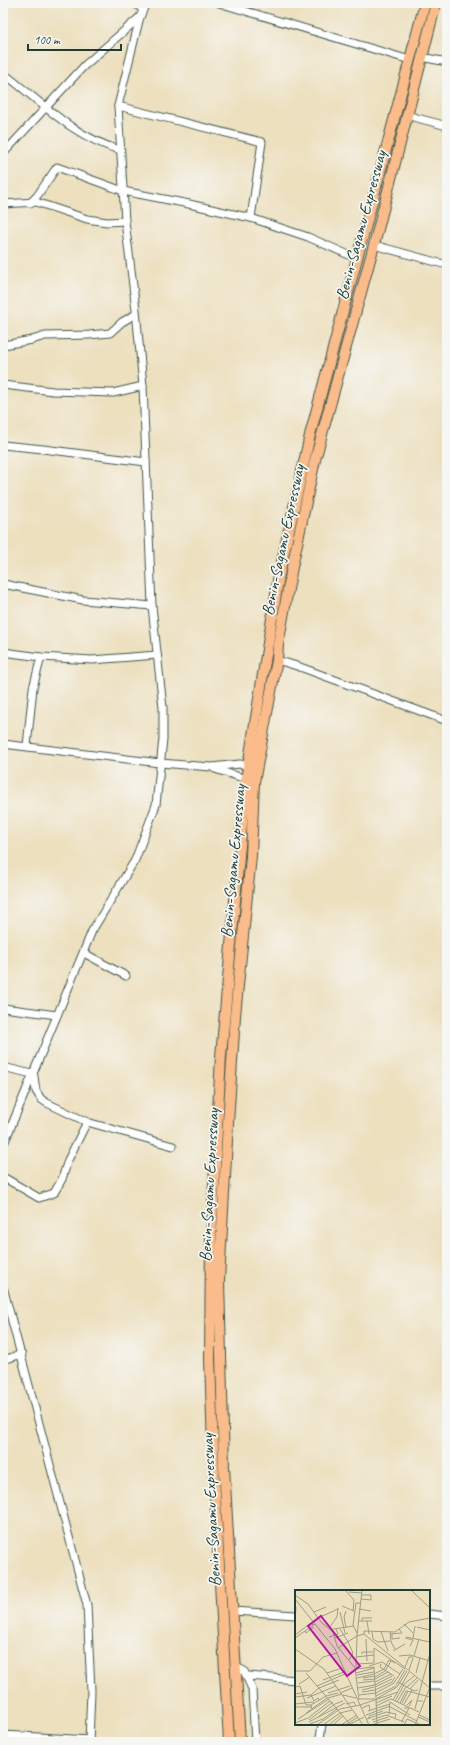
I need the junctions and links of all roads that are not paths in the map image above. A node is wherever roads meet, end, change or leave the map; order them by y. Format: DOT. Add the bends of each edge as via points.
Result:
graph roads {
  1 [pos="134,3"];
  2 [pos="219,3"];
  3 [pos="425,3"];
  4 [pos="436,3"];
  5 [pos="145,6"];
  6 [pos="140,17"];
  7 [pos="422,57"];
  8 [pos="410,60"];
  9 [pos="447,62"];
  10 [pos="3,73"];
  11 [pos="118,106"];
  12 [pos="46,107"];
  13 [pos="406,115"];
  14 [pos="447,126"];
  15 [pos="120,150"];
  16 [pos="3,154"];
  17 [pos="123,191"];
  18 [pos="30,203"];
  19 [pos="3,204"];
  20 [pos="251,218"];
  21 [pos="125,221"];
  22 [pos="374,245"];
  23 [pos="358,259"];
  24 [pos="447,265"];
  25 [pos="136,314"];
  26 [pos="3,345"];
  27 [pos="3,385"];
  28 [pos="143,386"];
  29 [pos="3,445"];
  30 [pos="146,462"];
  31 [pos="3,584"];
  32 [pos="152,606"];
  33 [pos="3,652"];
  34 [pos="157,655"];
  35 [pos="41,657"];
  36 [pos="277,660"];
  37 [pos="447,721"];
  38 [pos="3,744"];
  39 [pos="27,746"];
  40 [pos="160,763"];
  41 [pos="252,766"];
  42 [pos="211,767"];
  43 [pos="250,781"];
  44 [pos="84,952"];
  45 [pos="126,976"];
  46 [pos="3,1008"];
  47 [pos="57,1015"];
  48 [pos="3,1067"];
  49 [pos="32,1074"];
  50 [pos="87,1122"];
  51 [pos="3,1146"];
  52 [pos="173,1146"];
  53 [pos="3,1177"];
  54 [pos="3,1287"];
  55 [pos="22,1354"];
  56 [pos="3,1360"];
  57 [pos="232,1611"];
  58 [pos="430,1614"];
  59 [pos="295,1615"];
  60 [pos="447,1616"];
  61 [pos="236,1667"];
  62 [pos="248,1676"];
  63 [pos="295,1680"];
  64 [pos="430,1686"];
  65 [pos="447,1686"];
  66 [pos="322,1725"];
  67 [pos="3,1734"];
  68 [pos="90,1741"];
  69 [pos="229,1742"];
  70 [pos="240,1742"];
  71 [pos="255,1742"];
  72 [pos="324,1742"];
  1 -- 5 [label="street"];
  2 -- 8 [label="street"];
  3 -- 8 [label="highway"];
  4 -- 7 [label="highway, Benin-Sagamu Expressway"];
  5 -- 6 [label="street"];
  6 -- 11 [label="street"];
  6 -- 12 [label="street" via="84,66"];
  7 -- 9 [label="street"];
  7 -- 13 [label="highway, Benin-Sagamu Expressway"];
  8 -- 23 [label="highway"];
  10 -- 12 [label="street"];
  11 -- 15 [label="street"];
  11 -- 20 [label="street" via="262,142"];
  12 -- 15 [label="street" via="62,122 84,136 104,146"];
  12 -- 16 [label="street"];
  13 -- 14 [label="street"];
  13 -- 22 [label="highway, Benin-Sagamu Expressway"];
  15 -- 17 [label="street"];
  17 -- 18 [label="street" via="57,167"];
  17 -- 20 [label="street"];
  17 -- 21 [label="street"];
  18 -- 19 [label="street"];
  18 -- 21 [label="street" via="49,205 98,221"];
  20 -- 23 [label="street" via="308,237"];
  21 -- 25 [label="street"];
  22 -- 24 [label="street"];
  22 -- 36 [label="highway, Benin-Sagamu Expressway" via="315,460 292,567"];
  23 -- 41 [label="highway" via="310,435 279,575"];
  25 -- 26 [label="street" via="110,333 45,336"];
  25 -- 28 [label="street"];
  27 -- 28 [label="street" via="53,392 113,393"];
  28 -- 30 [label="street"];
  29 -- 30 [label="street"];
  30 -- 32 [label="street"];
  31 -- 32 [label="street" via="83,600"];
  32 -- 34 [label="street"];
  33 -- 35 [label="street"];
  34 -- 35 [label="street" via="92,660"];
  34 -- 40 [label="street" via="163,708"];
  35 -- 39 [label="street" via="33,688"];
  36 -- 37 [label="street"];
  36 -- 41 [label="highway, Benin-Sagamu Expressway"];
  38 -- 39 [label="street"];
  39 -- 40 [label="street"];
  40 -- 42 [label="street"];
  40 -- 44 [label="street" via="156,805 135,860 92,932"];
  41 -- 42 [label="street"];
  41 -- 43 [label="highway"];
  42 -- 43 [label="street"];
  43 -- 57 [label="highway, Benin-Sagamu Expressway" via="251,856 235,1016 219,1281 224,1466"];
  43 -- 69 [label="highway" via="221,1056 210,1239 210,1359 214,1469"];
  44 -- 45 [label="street"];
  44 -- 47 [label="street"];
  46 -- 47 [label="street"];
  47 -- 49 [label="street"];
  48 -- 49 [label="street"];
  49 -- 50 [label="street" via="41,1099"];
  49 -- 51 [label="street"];
  50 -- 52 [label="street"];
  50 -- 53 [label="street" via="54,1193 39,1198"];
  54 -- 55 [label="street"];
  55 -- 56 [label="street"];
  55 -- 68 [label="street" via="87,1605 92,1691"];
  57 -- 59 [label="street"];
  57 -- 61 [label="highway, Benin-Sagamu Expressway"];
  58 -- 60 [label="street"];
  61 -- 62 [label="street"];
  61 -- 70 [label="highway, Benin-Sagamu Expressway"];
  62 -- 63 [label="street"];
  62 -- 71 [label="street" via="252,1689"];
  64 -- 65 [label="street"];
  66 -- 72 [label="street" via="320,1738"];
  67 -- 68 [label="street"];
}
